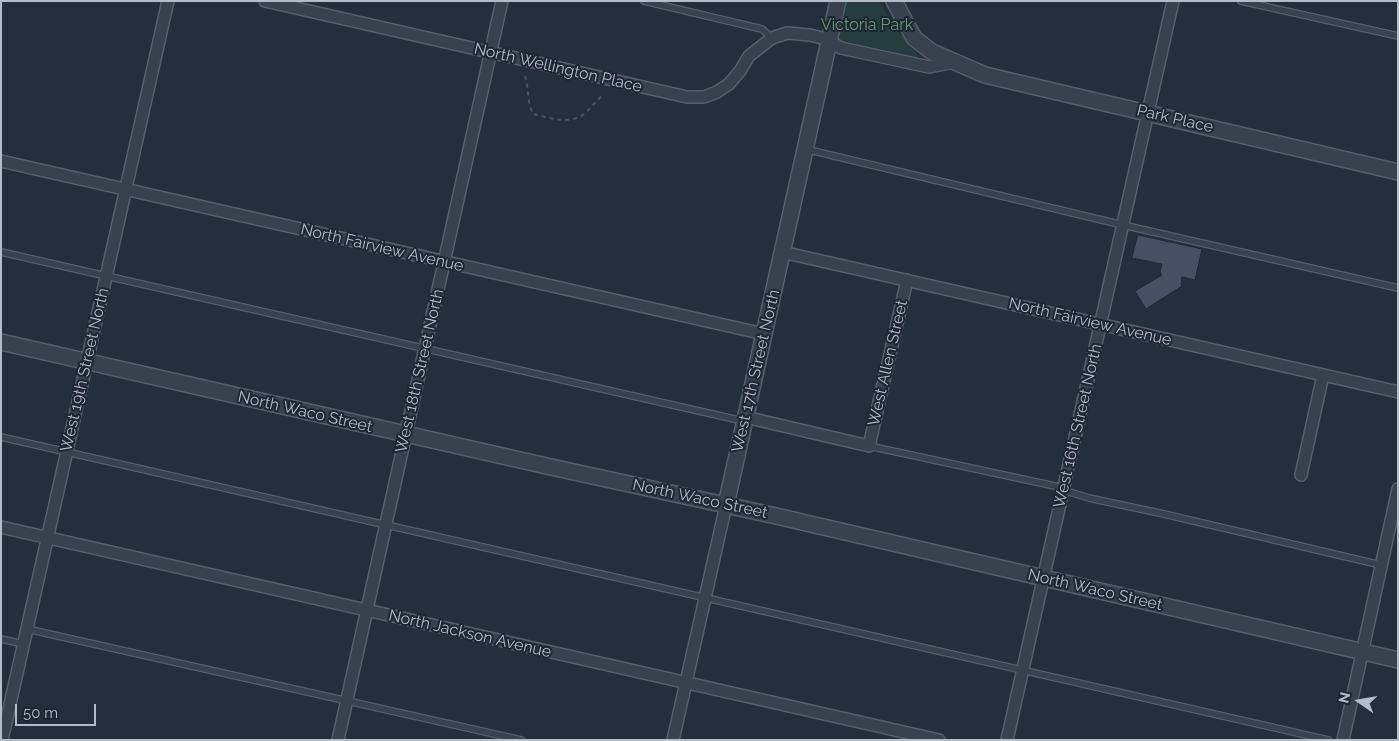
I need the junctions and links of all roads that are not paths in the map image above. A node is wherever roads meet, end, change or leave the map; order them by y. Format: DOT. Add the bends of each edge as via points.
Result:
graph roads {
  1 [pos="168,1"];
  2 [pos="265,1"];
  3 [pos="502,1"];
  4 [pos="644,1"];
  5 [pos="838,1"];
  6 [pos="894,1"];
  7 [pos="1173,1"];
  8 [pos="1241,1"];
  9 [pos="1398,36"];
  10 [pos="772,38"];
  11 [pos="829,41"];
  12 [pos="491,52"];
  13 [pos="955,62"];
  14 [pos="1148,113"];
  15 [pos="805,149"];
  16 [pos="1,161"];
  17 [pos="1398,172"];
  18 [pos="126,190"];
  19 [pos="1123,225"];
  20 [pos="1,252"];
  21 [pos="782,252"];
  22 [pos="444,262"];
  23 [pos="106,276"];
  24 [pos="907,280"];
  25 [pos="1398,288"];
  26 [pos="1100,324"];
  27 [pos="764,334"];
  28 [pos="1,342"];
  29 [pos="425,349"];
  30 [pos="86,362"];
  31 [pos="1323,375"];
  32 [pos="1398,392"];
  33 [pos="745,419"];
  34 [pos="406,434"];
  35 [pos="1,437"];
  36 [pos="869,446"];
  37 [pos="66,452"];
  38 [pos="1301,475"];
  39 [pos="1064,489"];
  40 [pos="1398,489"];
  41 [pos="726,505"];
  42 [pos="386,525"];
  43 [pos="1,527"];
  44 [pos="47,538"];
  45 [pos="1381,565"];
  46 [pos="1044,578"];
  47 [pos="705,598"];
  48 [pos="367,611"];
  49 [pos="27,629"];
  50 [pos="1,639"];
  51 [pos="24,644"];
  52 [pos="1362,652"];
  53 [pos="1398,660"];
  54 [pos="1023,670"];
  55 [pos="686,683"];
  56 [pos="347,701"];
  57 [pos="2,740"];
  58 [pos="338,740"];
  59 [pos="521,740"];
  60 [pos="673,740"];
  61 [pos="939,740"];
  62 [pos="1007,740"];
  63 [pos="1328,740"];
  64 [pos="1343,740"];
  1 -- 18 [label="street, West 19th Street North"];
  2 -- 12 [label="street, North Wellington Place"];
  3 -- 12 [label="street, West 18th Street North"];
  4 -- 10 [label="lane" via="762,30"];
  5 -- 11 [label="street, West 17th Street North"];
  6 -- 13 [label="street, Park Place" via="914,38 932,52"];
  7 -- 14 [label="street, West 16th Street North"];
  8 -- 9 [label="lane"];
  10 -- 11 [label="street, North Wellington Place" via="788,33 810,34"];
  10 -- 12 [label="street, North Wellington Place" via="749,56 729,84 704,97 687,97"];
  11 -- 13 [label="street" via="841,48 929,67"];
  11 -- 15 [label="street, West 17th Street North"];
  12 -- 22 [label="street, West 18th Street North"];
  13 -- 14 [label="street, Park Place" via="985,75"];
  14 -- 17 [label="street, Park Place"];
  14 -- 19 [label="street, West 16th Street North"];
  15 -- 19 [label="lane"];
  15 -- 21 [label="street, West 17th Street North"];
  16 -- 18 [label="street, North Fairview Avenue"];
  18 -- 22 [label="street, North Fairview Avenue"];
  18 -- 23 [label="street, West 19th Street North"];
  19 -- 25 [label="lane"];
  19 -- 26 [label="street, West 16th Street North"];
  20 -- 23 [label="lane"];
  21 -- 24 [label="street, North Fairview Avenue"];
  21 -- 27 [label="street, West 17th Street North"];
  22 -- 27 [label="street, North Fairview Avenue"];
  22 -- 29 [label="street, West 18th Street North"];
  23 -- 29 [label="lane"];
  23 -- 30 [label="street, West 19th Street North"];
  24 -- 26 [label="street, North Fairview Avenue"];
  24 -- 36 [label="street, West Allen Street"];
  26 -- 31 [label="street, North Fairview Avenue"];
  26 -- 39 [label="street, West 16th Street North"];
  27 -- 33 [label="street, West 17th Street North"];
  28 -- 30 [label="street, North Waco Street"];
  29 -- 33 [label="lane"];
  29 -- 34 [label="street, West 18th Street North"];
  30 -- 34 [label="street, North Waco Street"];
  30 -- 37 [label="street, West 19th Street North"];
  31 -- 32 [label="street, North Fairview Avenue"];
  31 -- 38 [label="street"];
  33 -- 36 [label="street"];
  33 -- 41 [label="street, West 17th Street North"];
  34 -- 41 [label="street, North Waco Street"];
  34 -- 42 [label="street, West 18th Street North"];
  35 -- 37 [label="lane"];
  36 -- 39 [label="lane"];
  37 -- 42 [label="lane"];
  37 -- 44 [label="street, West 19th Street North"];
  39 -- 45 [label="lane" via="1089,498"];
  39 -- 46 [label="street, West 16th Street North"];
  40 -- 45 [label="street"];
  41 -- 46 [label="street, North Waco Street"];
  41 -- 47 [label="street, West 17th Street North"];
  42 -- 47 [label="lane"];
  42 -- 48 [label="street, West 18th Street North"];
  43 -- 44 [label="street, North Jackson Avenue"];
  44 -- 48 [label="street, North Jackson Avenue"];
  44 -- 49 [label="street, West 19th Street North"];
  45 -- 52 [label="street"];
  46 -- 52 [label="street, North Waco Street"];
  46 -- 54 [label="street, West 16th Street North"];
  47 -- 54 [label="lane"];
  47 -- 55 [label="street, West 17th Street North"];
  48 -- 55 [label="street, North Jackson Avenue"];
  48 -- 56 [label="street, West 18th Street North"];
  49 -- 51 [label="street, West 19th Street North"];
  49 -- 56 [label="lane"];
  50 -- 51 [label="lane"];
  51 -- 57 [label="street, West 19th Street North"];
  52 -- 53 [label="street, North Waco Street"];
  52 -- 64 [label="street"];
  54 -- 62 [label="street, West 16th Street North"];
  54 -- 63 [label="lane"];
  55 -- 60 [label="street, West 17th Street North"];
  55 -- 61 [label="street, North Jackson Avenue"];
  56 -- 58 [label="street, West 18th Street North"];
  56 -- 59 [label="lane"];
}
